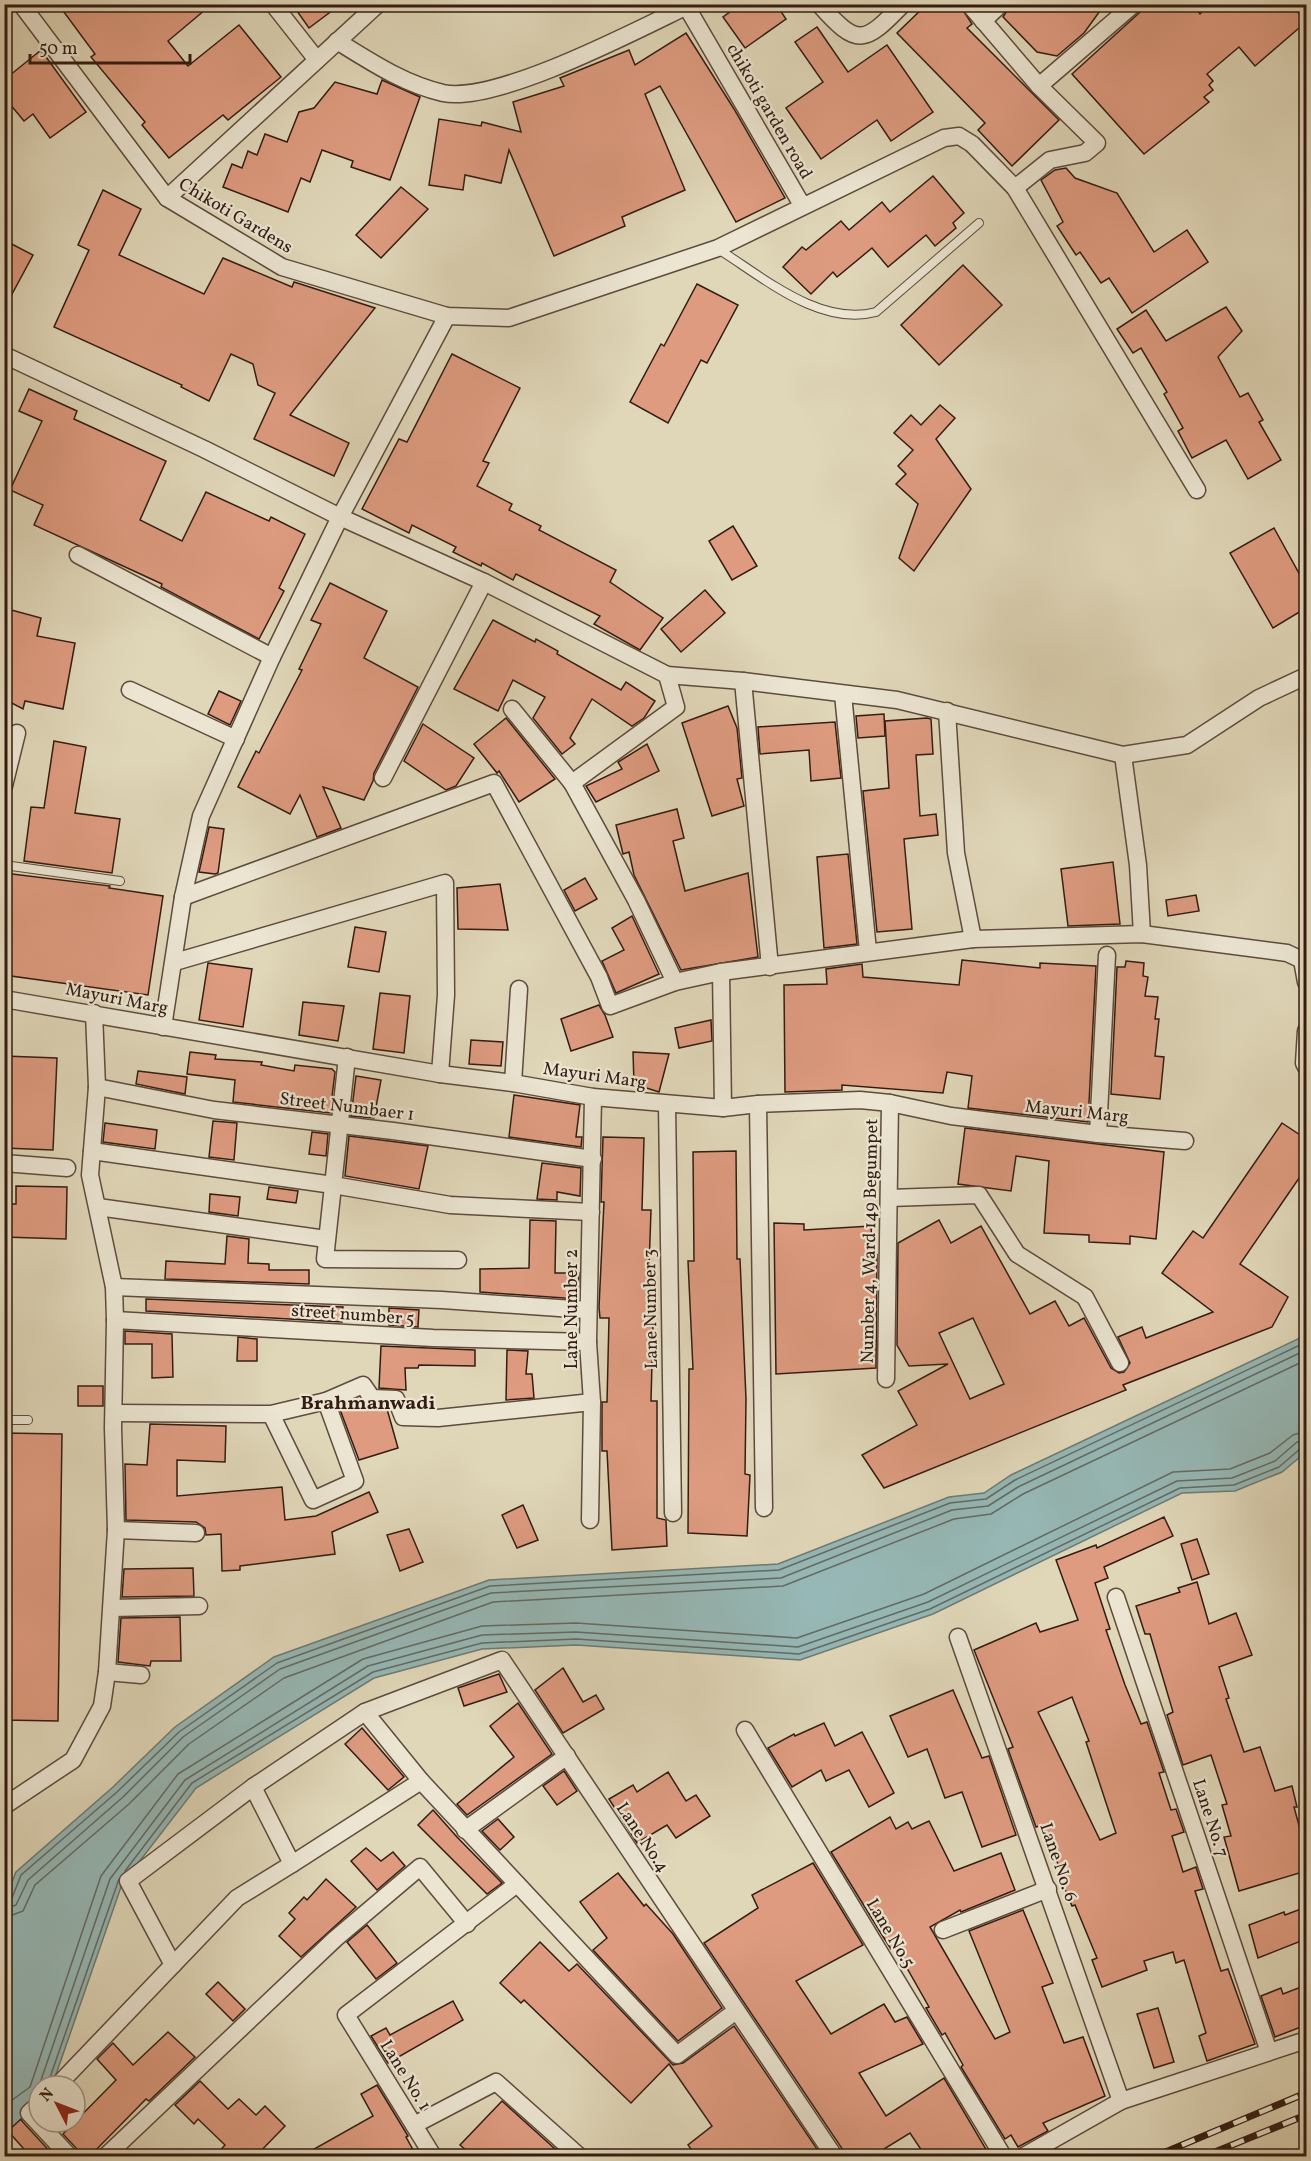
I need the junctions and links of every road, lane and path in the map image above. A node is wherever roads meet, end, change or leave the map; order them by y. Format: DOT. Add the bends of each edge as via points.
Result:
graph roads {
  1 [pos="8,4"];
  2 [pos="21,4"];
  3 [pos="273,4"];
  4 [pos="378,4"];
  5 [pos="819,4"];
  6 [pos="903,4"];
  7 [pos="969,4"];
  8 [pos="1001,4"];
  9 [pos="1134,4"];
  10 [pos="686,5"];
  11 [pos="4,7"];
  12 [pos="983,21"];
  13 [pos="337,41"];
  14 [pos="317,60"];
  15 [pos="1039,86"];
  16 [pos="1015,188"];
  17 [pos="167,198"];
  18 [pos="802,205"];
  19 [pos="979,223"];
  20 [pos="718,248"];
  21 [pos="447,316"];
  22 [pos="4,356"];
  23 [pos="1197,490"];
  24 [pos="339,517"];
  25 [pos="78,555"];
  26 [pos="484,582"];
  27 [pos="272,657"];
  28 [pos="667,675"];
  29 [pos="1306,676"];
  30 [pos="743,681"];
  31 [pos="130,690"];
  32 [pos="843,694"];
  33 [pos="512,708"];
  34 [pos="947,711"];
  35 [pos="17,734"];
  36 [pos="236,739"];
  37 [pos="1123,755"];
  38 [pos="382,777"];
  39 [pos="572,783"];
  40 [pos="4,786"];
  41 [pos="4,865"];
  42 [pos="120,881"];
  43 [pos="183,897"];
  44 [pos="1142,934"];
  45 [pos="973,939"];
  46 [pos="868,951"];
  47 [pos="1107,955"];
  48 [pos="175,962"];
  49 [pos="770,967"];
  50 [pos="721,972"];
  51 [pos="675,981"];
  52 [pos="1306,982"];
  53 [pos="519,989"];
  54 [pos="4,999"];
  55 [pos="94,1013"];
  56 [pos="163,1027"];
  57 [pos="1306,1031"];
  58 [pos="347,1057"];
  59 [pos="1306,1067"];
  60 [pos="440,1074"];
  61 [pos="513,1083"];
  62 [pos="97,1086"];
  63 [pos="593,1097"];
  64 [pos="890,1103"];
  65 [pos="759,1104"];
  66 [pos="667,1105"];
  67 [pos="723,1108"];
  68 [pos="339,1126"];
  69 [pos="1098,1134"];
  70 [pos="1185,1141"];
  71 [pos="92,1150"];
  72 [pos="594,1159"];
  73 [pos="4,1162"];
  74 [pos="67,1168"];
  75 [pos="333,1185"];
  76 [pos="889,1198"];
  77 [pos="98,1207"];
  78 [pos="591,1212"];
  79 [pos="326,1239"];
  80 [pos="458,1260"];
  81 [pos="114,1287"];
  82 [pos="588,1310"];
  83 [pos="115,1320"];
  84 [pos="588,1342"];
  85 [pos="1120,1363"];
  86 [pos="886,1379"];
  87 [pos="326,1401"];
  88 [pos="592,1402"];
  89 [pos="115,1413"];
  90 [pos="271,1414"];
  91 [pos="4,1420"];
  92 [pos="28,1420"];
  93 [pos="764,1508"];
  94 [pos="673,1513"];
  95 [pos="590,1520"];
  96 [pos="116,1530"];
  97 [pos="196,1533"];
  98 [pos="1116,1597"];
  99 [pos="199,1606"];
  100 [pos="112,1608"];
  101 [pos="958,1637"];
  102 [pos="106,1672"];
  103 [pos="141,1675"];
  104 [pos="365,1712"];
  105 [pos="745,1730"];
  106 [pos="567,1756"];
  107 [pos="421,1782"];
  108 [pos="253,1787"];
  109 [pos="4,1806"];
  110 [pos="465,1830"];
  111 [pos="292,1864"];
  112 [pos="517,1884"];
  113 [pos="1048,1889"];
  114 [pos="467,1924"];
  115 [pos="943,1930"];
  116 [pos="173,1965"];
  117 [pos="736,2011"];
  118 [pos="1306,2040"];
  119 [pos="1269,2052"];
  120 [pos="69,2074"];
  121 [pos="1121,2101"];
  122 [pos="414,2124"];
  123 [pos="48,2134"];
  124 [pos="69,2157"];
  125 [pos="106,2157"];
  126 [pos="433,2157"];
  127 [pos="579,2157"];
  128 [pos="834,2157"];
  129 [pos="1003,2157"];
  130 [pos="1023,2157"];
  1 -- 11 [label="street"];
  2 -- 17 [label="street, Chikoti Gardens"];
  3 -- 14 [label="street"];
  4 -- 13 [label="street"];
  5 -- 6 [label="street" via="842,30 860,37 876,31"];
  7 -- 12 [label="street"];
  8 -- 12 [label="street"];
  9 -- 15 [label="street"];
  10 -- 13 [label="street" via="613,42 481,93 445,93 403,80"];
  10 -- 18 [label="street, chikoti garden road"];
  12 -- 15 [label="street"];
  13 -- 14 [label="street"];
  14 -- 17 [label="street"];
  15 -- 16 [label="street" via="1097,143 1085,153 1050,160"];
  16 -- 18 [label="street, Chikoti Gardens" via="960,136 944,138"];
  16 -- 23 [label="street"];
  17 -- 21 [label="street, Chikoti Gardens" via="282,267"];
  18 -- 20 [label="street, Chikoti Gardens"];
  19 -- 20 [label="lane" via="876,312 859,317 812,306"];
  20 -- 21 [label="street, Chikoti Gardens" via="509,318"];
  21 -- 24 [label="street"];
  22 -- 24 [label="street"];
  24 -- 26 [label="street"];
  24 -- 27 [label="street"];
  25 -- 27 [label="street"];
  26 -- 28 [label="street"];
  26 -- 38 [label="street"];
  27 -- 36 [label="street"];
  28 -- 30 [label="street"];
  28 -- 39 [label="street" via="676,707"];
  29 -- 37 [label="street" via="1259,698 1187,746"];
  30 -- 32 [label="street"];
  30 -- 49 [label="street"];
  31 -- 36 [label="street"];
  32 -- 34 [label="street"];
  32 -- 46 [label="street"];
  33 -- 39 [label="street"];
  34 -- 37 [label="street"];
  34 -- 45 [label="street" via="956,853"];
  35 -- 40 [label="street"];
  36 -- 43 [label="street" via="201,816"];
  37 -- 44 [label="street" via="1138,865"];
  39 -- 51 [label="street"];
  41 -- 42 [label="lane"];
  43 -- 48 [label="street"];
  43 -- 51 [label="street" via="494,783 599,977 610,1006"];
  44 -- 45 [label="street"];
  44 -- 52 [label="street" via="1287,953 1302,960"];
  45 -- 46 [label="street"];
  46 -- 49 [label="street"];
  47 -- 69 [label="street"];
  48 -- 56 [label="street"];
  48 -- 60 [label="street" via="445,883 446,995"];
  49 -- 50 [label="street"];
  50 -- 51 [label="street"];
  50 -- 67 [label="street"];
  53 -- 61 [label="street"];
  54 -- 55 [label="street, Mayuri Marg"];
  55 -- 56 [label="street, Mayuri Marg"];
  55 -- 62 [label="street"];
  56 -- 58 [label="street, Mayuri Marg"];
  57 -- 59 [label="street"];
  58 -- 60 [label="street, Mayuri Marg"];
  58 -- 68 [label="street"];
  60 -- 61 [label="street, Mayuri Marg"];
  61 -- 63 [label="street, Mayuri Marg"];
  62 -- 68 [label="street, Street Numbaer 1" via="214,1110"];
  62 -- 71 [label="street"];
  63 -- 66 [label="street, Mayuri Marg"];
  63 -- 72 [label="street, Lane Number 2"];
  64 -- 65 [label="street, Mayuri Marg" via="860,1100"];
  64 -- 69 [label="street, Mayuri Marg" via="951,1116"];
  64 -- 76 [label="street, Number 4, Ward 149 Begumpet"];
  65 -- 67 [label="street, Mayuri Marg"];
  65 -- 93 [label="street"];
  66 -- 67 [label="street, Mayuri Marg"];
  66 -- 94 [label="street, Lane Number 3"];
  68 -- 72 [label="street, Street Numbaer 1"];
  68 -- 75 [label="street"];
  69 -- 70 [label="street, Mayuri Marg"];
  71 -- 75 [label="street"];
  71 -- 77 [label="street" via="90,1175"];
  72 -- 78 [label="street, Lane Number 2"];
  73 -- 74 [label="street"];
  75 -- 78 [label="street" via="450,1205"];
  75 -- 79 [label="street"];
  76 -- 85 [label="street" via="979,1194 1017,1254 1085,1297"];
  76 -- 86 [label="street, Number 4, Ward 149 Begumpet"];
  77 -- 79 [label="street"];
  77 -- 81 [label="street"];
  78 -- 82 [label="street, Lane Number 2"];
  79 -- 80 [label="street" via="325,1258"];
  81 -- 82 [label="street"];
  81 -- 83 [label="street"];
  82 -- 84 [label="street, Lane Number 2"];
  83 -- 84 [label="street, street number 5" via="433,1338"];
  83 -- 89 [label="street"];
  84 -- 88 [label="street, Lane Number 2"];
  87 -- 88 [label="street" via="363,1385 372,1398 396,1399 403,1417 438,1418"];
  87 -- 90 [label="street"];
  87 -- 90 [label="street" via="355,1480 313,1500"];
  88 -- 95 [label="street, Lane Number 2"];
  89 -- 90 [label="street"];
  89 -- 96 [label="street"];
  91 -- 92 [label="lane"];
  96 -- 97 [label="street"];
  96 -- 100 [label="street"];
  98 -- 119 [label="street, Lane No. 7"];
  99 -- 100 [label="street"];
  100 -- 102 [label="street"];
  101 -- 113 [label="street, Lane No. 6"];
  102 -- 103 [label="street"];
  102 -- 109 [label="street" via="102,1706 73,1760"];
  104 -- 106 [label="street, Lane No.4" via="502,1660"];
  104 -- 107 [label="street"];
  104 -- 108 [label="street"];
  105 -- 129 [label="street, Lane No.5"];
  106 -- 110 [label="street"];
  106 -- 117 [label="street, Lane No.4"];
  107 -- 110 [label="street"];
  107 -- 111 [label="street"];
  108 -- 111 [label="street"];
  108 -- 116 [label="street" via="128,1881"];
  110 -- 112 [label="street"];
  111 -- 116 [label="street" via="237,1898"];
  112 -- 114 [label="street"];
  112 -- 117 [label="street" via="677,2055"];
  113 -- 115 [label="street"];
  113 -- 121 [label="street, Lane No. 6"];
  114 -- 122 [label="street, Lane No. 1" via="346,2015"];
  114 -- 125 [label="street" via="420,1867 335,1939"];
  116 -- 120 [label="street"];
  117 -- 128 [label="street, Lane No.4"];
  118 -- 119 [label="street"];
  119 -- 121 [label="street"];
  121 -- 130 [label="street"];
  122 -- 126 [label="street, Lane No. 1"];
  122 -- 127 [label="street" via="496,2082"];
  123 -- 124 [label="street"];
}
